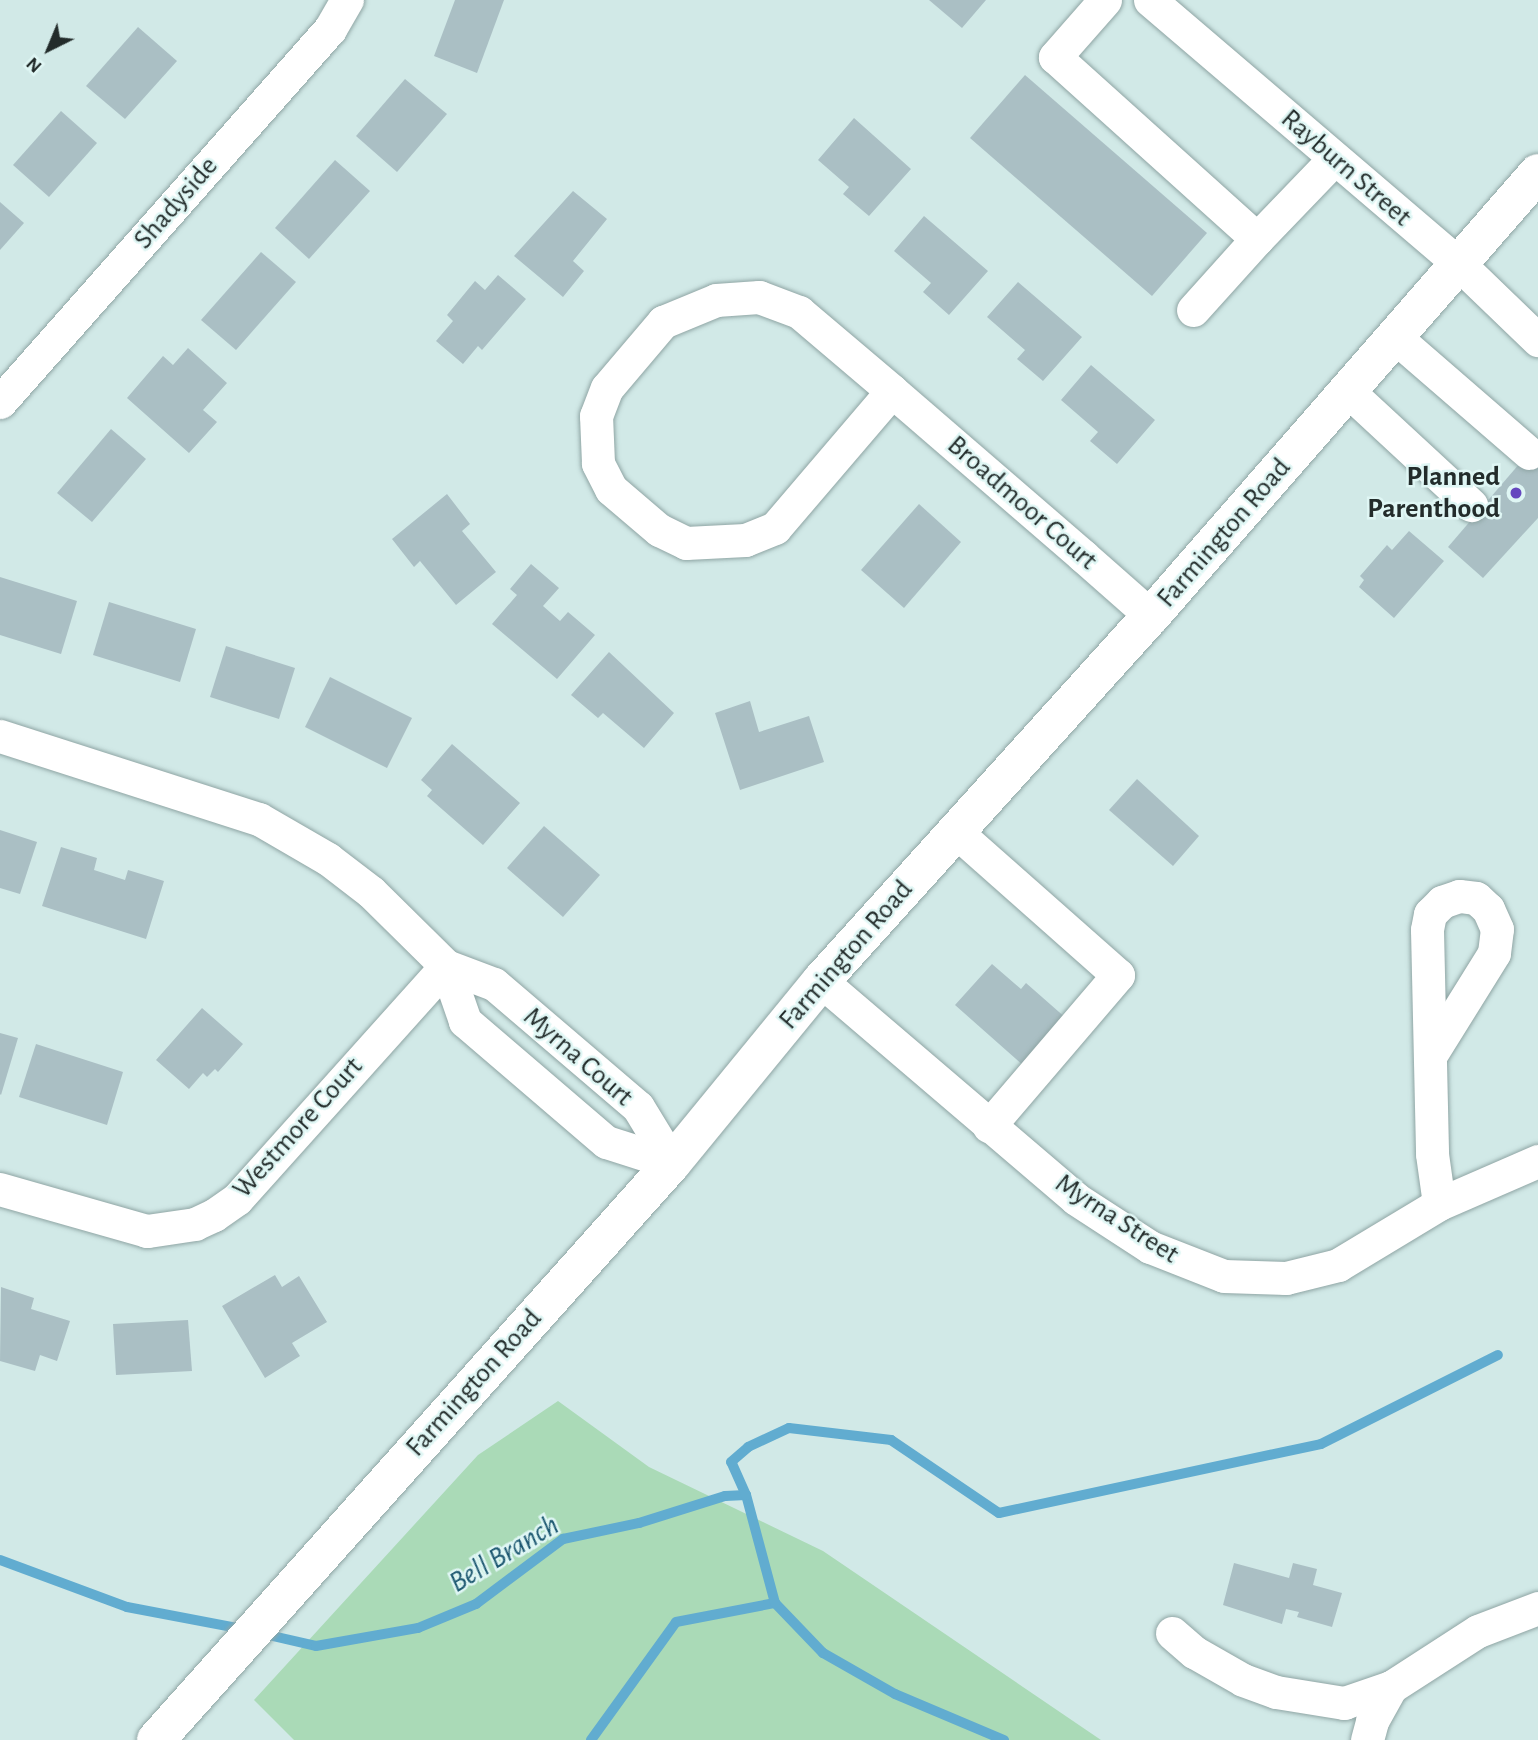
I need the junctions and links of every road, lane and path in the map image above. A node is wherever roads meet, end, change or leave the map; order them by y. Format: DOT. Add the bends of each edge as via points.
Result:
graph roads {
  1 [pos="346,0"];
  2 [pos="1105,0"];
  3 [pos="1150,0"];
  4 [pos="1335,158"];
  5 [pos="1538,173"];
  6 [pos="1256,239"];
  7 [pos="1459,264"];
  8 [pos="1193,310"];
  9 [pos="1395,337"];
  10 [pos="1538,340"];
  11 [pos="892,391"];
  12 [pos="1348,391"];
  13 [pos="0,401"];
  14 [pos="1529,453"];
  15 [pos="1471,505"];
  16 [pos="1151,616"];
  17 [pos="0,736"];
  18 [pos="954,830"];
  19 [pos="446,966"];
  20 [pos="821,981"];
  21 [pos="1430,1056"];
  22 [pos="989,1126"];
  23 [pos="1538,1161"];
  24 [pos="672,1163"];
  25 [pos="0,1189"];
  26 [pos="1439,1204"];
  27 [pos="1538,1608"];
  28 [pos="1172,1633"];
  29 [pos="1391,1687"];
  30 [pos="161,1735"];
  31 [pos="1367,1740"];
  1 -- 13 [label="street, Shadyside" via="330,29"];
  2 -- 6 [label="street" via="1055,57"];
  3 -- 4 [label="street, Rayburn Street"];
  4 -- 6 [label="street"];
  4 -- 7 [label="street, Rayburn Street"];
  5 -- 7 [label="main road, Farmington Road"];
  6 -- 8 [label="street"];
  7 -- 9 [label="main road, Farmington Road"];
  7 -- 10 [label="street, Rayburn Street"];
  9 -- 12 [label="main road, Farmington Road"];
  9 -- 14 [label="street"];
  11 -- 11 [label="street, Broadmoor Court" via="799,312 760,297 716,300 663,322 607,388 596,416 598,463 611,489 659,530 686,543 746,541 775,528"];
  11 -- 16 [label="street, Broadmoor Court"];
  12 -- 15 [label="street"];
  12 -- 16 [label="main road, Farmington Road"];
  16 -- 18 [label="main road, Farmington Road"];
  17 -- 19 [label="street, Myrna Court" via="259,819 328,859 371,892"];
  18 -- 20 [label="main road, Farmington Road"];
  18 -- 22 [label="street" via="1118,975"];
  19 -- 24 [label="street, Myrna Court" via="494,984 638,1107"];
  19 -- 24 [label="street, Myrna Court" via="465,1021 606,1142"];
  19 -- 25 [label="street, Westmore Court" via="237,1199 214,1215 147,1231"];
  20 -- 22 [label="street, Myrna Street"];
  20 -- 24 [label="main road, Farmington Road"];
  21 -- 26 [label="street" via="1432,1154"];
  22 -- 26 [label="street, Myrna Street" via="1076,1199 1150,1247 1224,1276 1286,1278 1338,1265"];
  23 -- 26 [label="street, Myrna Street"];
  24 -- 30 [label="main road, Farmington Road"];
  27 -- 29 [label="street" via="1478,1632"];
  28 -- 29 [label="street" via="1217,1667 1276,1692 1344,1703"];
  29 -- 31 [label="street"];
}
